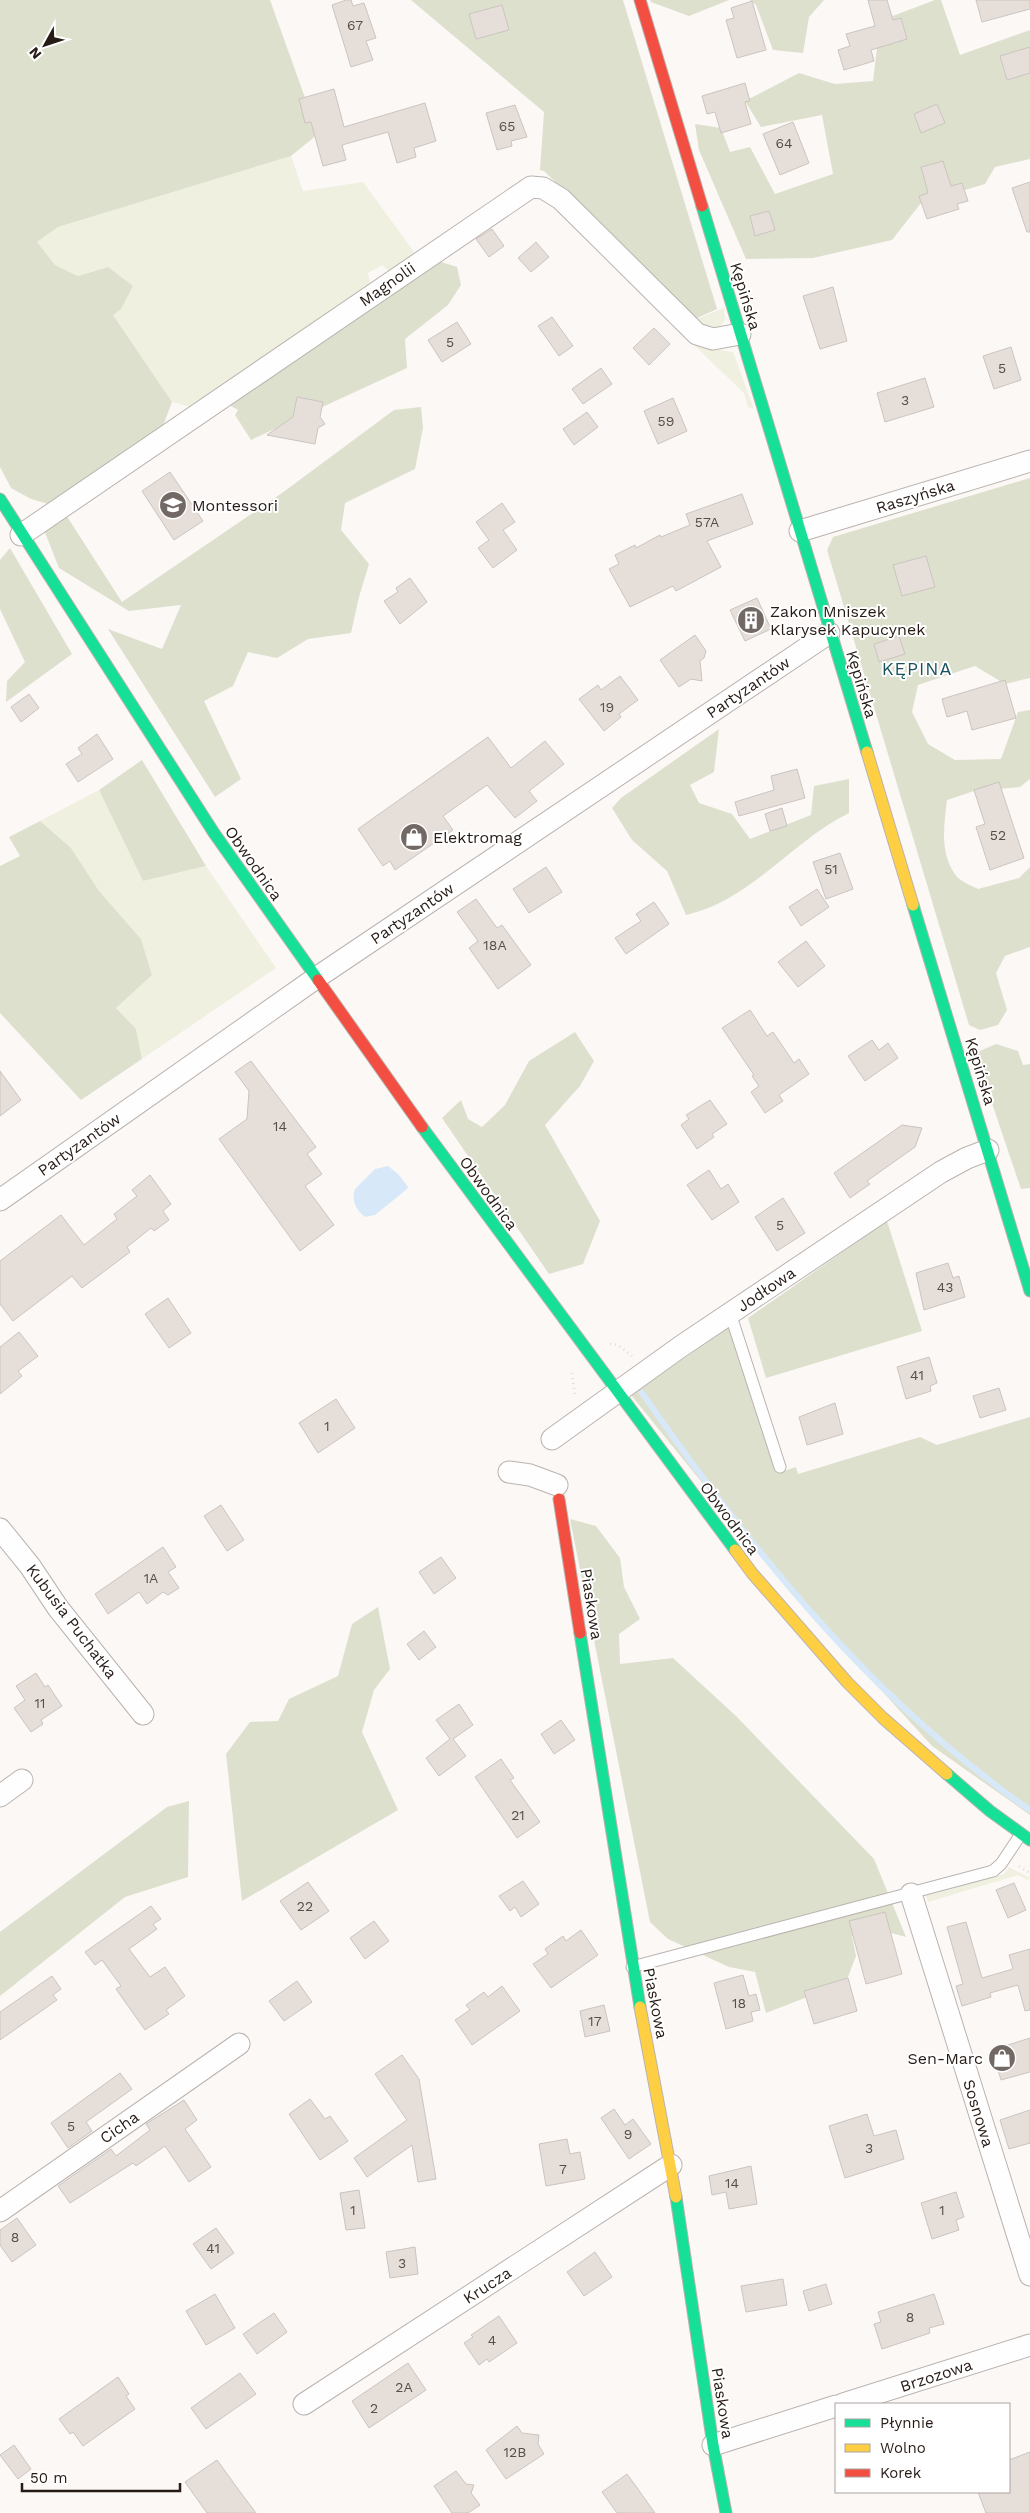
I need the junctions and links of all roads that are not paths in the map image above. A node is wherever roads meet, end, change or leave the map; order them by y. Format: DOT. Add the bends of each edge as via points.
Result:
graph roads {
  1 [pos="640,0"];
  2 [pos="740,334"];
  3 [pos="1030,461"];
  4 [pos="0,499"];
  5 [pos="800,531"];
  6 [pos="21,535"];
  7 [pos="829,632"];
  8 [pos="316,978"];
  9 [pos="988,1150"];
  10 [pos="0,1200"];
  11 [pos="1030,1291"];
  12 [pos="730,1313"];
  13 [pos="615,1392"];
  14 [pos="552,1439"];
  15 [pos="780,1467"];
  16 [pos="509,1472"];
  17 [pos="558,1492"];
  18 [pos="0,1530"];
  19 [pos="143,1714"];
  20 [pos="22,1780"];
  21 [pos="0,1796"];
  22 [pos="1025,1837"];
  23 [pos="911,1894"];
  24 [pos="632,1967"];
  25 [pos="239,2044"];
  26 [pos="671,2165"];
  27 [pos="0,2211"];
  28 [pos="1030,2275"];
  29 [pos="1030,2345"];
  30 [pos="846,2403"];
  31 [pos="304,2404"];
  32 [pos="835,2406"];
  33 [pos="713,2445"];
  34 [pos="726,2513"];
  1 -- 2 [label="street, Kępińska"];
  2 -- 5 [label="street, Kępińska"];
  2 -- 6 [label="street, Magnolii" via="713,339 697,334 561,199 543,188 531,188"];
  3 -- 5 [label="street, Raszyńska"];
  4 -- 6 [label="street, Obwodnica"];
  5 -- 7 [label="street, Kępińska"];
  6 -- 8 [label="street, Obwodnica" via="214,833"];
  7 -- 8 [label="street, Partyzantów"];
  7 -- 9 [label="street, Kępińska"];
  8 -- 10 [label="street, Partyzantów"];
  8 -- 13 [label="street, Obwodnica"];
  9 -- 11 [label="street, Kępińska"];
  9 -- 12 [label="street, Jodłowa" via="941,1172"];
  12 -- 13 [label="street, Jodłowa"];
  12 -- 15 [label="lane"];
  13 -- 14 [label="street, Jodłowa"];
  13 -- 22 [label="street, Obwodnica" via="752,1573 847,1682 918,1751"];
  16 -- 17 [label="street" via="530,1475"];
  17 -- 24 [label="street, Piaskowa"];
  18 -- 19 [label="street, Kubusia Puchatka"];
  20 -- 21 [label="street"];
  22 -- 23 [label="lane" via="996,1869"];
  23 -- 24 [label="lane"];
  23 -- 28 [label="street, Sosnowa"];
  24 -- 26 [label="street, Piaskowa"];
  25 -- 27 [label="street, Cicha"];
  26 -- 31 [label="street, Krucza"];
  26 -- 33 [label="street, Piaskowa"];
  29 -- 30 [label="street, Brzozowa"];
  32 -- 33 [label="street"];
  33 -- 34 [label="street, Piaskowa"];
}
